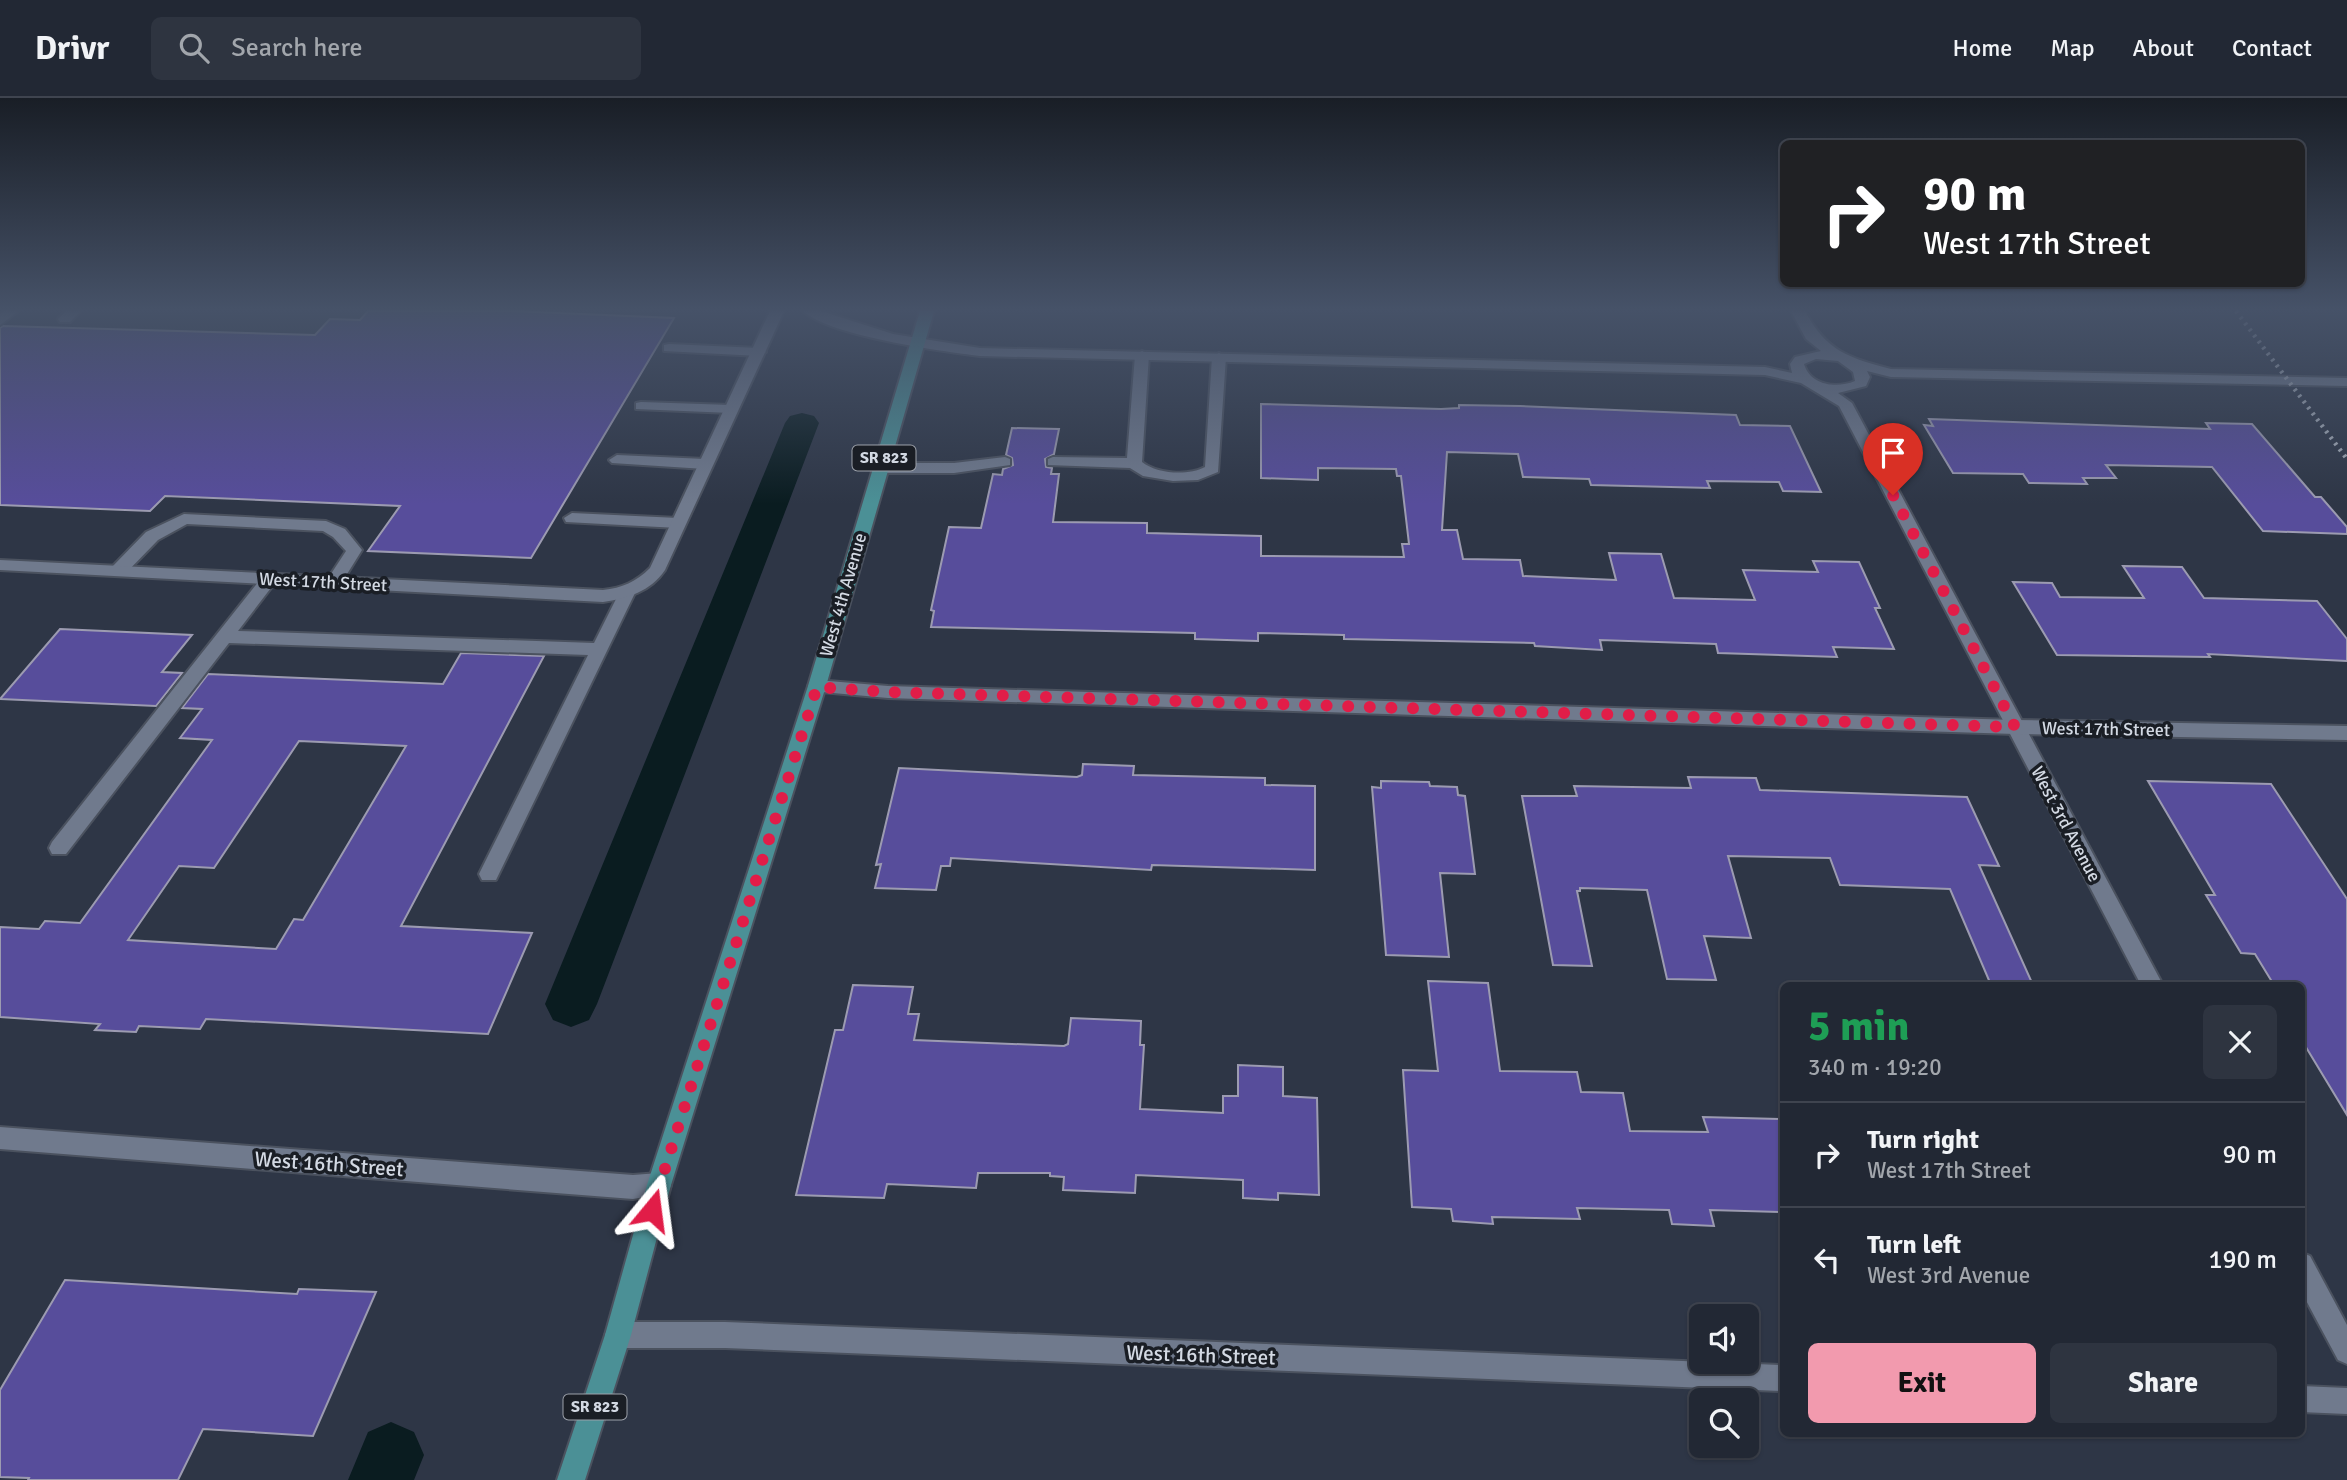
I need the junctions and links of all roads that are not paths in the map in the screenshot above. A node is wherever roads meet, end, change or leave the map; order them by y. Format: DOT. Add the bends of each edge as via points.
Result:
graph roads {
  1 [pos="747,375"];
  2 [pos="907,375"];
  3 [pos="1140,375"];
  4 [pos="1218,375"];
  5 [pos="1784,375"];
  6 [pos="1802,375"];
  7 [pos="1860,375"];
  8 [pos="1884,375"];
  9 [pos="2017,375"];
  10 [pos="1812,382"];
  11 [pos="2347,382"];
  12 [pos="1858,385"];
  13 [pos="1845,403"];
  14 [pos="641,405"];
  15 [pos="731,409"];
  16 [pos="617,460"];
  17 [pos="1005,462"];
  18 [pos="1053,462"];
  19 [pos="1134,463"];
  20 [pos="705,464"];
  21 [pos="881,468"];
  22 [pos="572,518"];
  23 [pos="678,523"];
  24 [pos="0,565"];
  25 [pos="118,571"];
  26 [pos="269,580"];
  27 [pos="333,583"];
  28 [pos="627,593"];
  29 [pos="224,637"];
  30 [pos="600,649"];
  31 [pos="817,687"];
  32 [pos="2015,727"];
  33 [pos="2347,733"];
  34 [pos="59,848"];
  35 [pos="489,874"];
  36 [pos="2150,982"];
  37 [pos="0,1138"];
  38 [pos="659,1185"];
  39 [pos="2305,1272"];
  40 [pos="618,1335"];
  41 [pos="2347,1351"];
  42 [pos="1780,1378"];
  43 [pos="2305,1399"];
  44 [pos="2347,1401"];
  45 [pos="571,1480"];
  1 -- 15 [label="street"];
  2 -- 21 [label="main road, West 4th Avenue / SR 823"];
  3 -- 19 [label="street"];
  4 -- 19 [label="street" via="1213,469 1209,474 1147,474"];
  5 -- 10 [label="street"];
  6 -- 10 [label="street"];
  7 -- 12 [label="street"];
  8 -- 12 [label="street"];
  9 -- 11 [label="street"];
  10 -- 12 [label="street" via="1837,389"];
  10 -- 13 [label="street"];
  12 -- 13 [label="street"];
  13 -- 32 [label="street, West 3rd Avenue"];
  14 -- 15 [label="street"];
  15 -- 20 [label="street"];
  16 -- 20 [label="street"];
  17 -- 21 [label="street" via="954,468"];
  18 -- 19 [label="street"];
  20 -- 23 [label="street"];
  21 -- 31 [label="main road, West 4th Avenue / SR 823"];
  22 -- 23 [label="street"];
  23 -- 28 [label="street, West 17th Street" via="657,570 645,584"];
  24 -- 25 [label="street, West 17th Street"];
  25 -- 26 [label="street, West 17th Street"];
  25 -- 27 [label="street" via="152,536 184,519 300,525 333,529 354,550"];
  26 -- 27 [label="street, West 17th Street"];
  26 -- 29 [label="street"];
  27 -- 28 [label="street, West 17th Street" via="603,596"];
  28 -- 30 [label="street"];
  29 -- 30 [label="street"];
  29 -- 34 [label="street"];
  30 -- 35 [label="street"];
  31 -- 32 [label="street, West 17th Street"];
  31 -- 38 [label="main road, West 4th Avenue / SR 823"];
  32 -- 33 [label="street, West 17th Street"];
  32 -- 36 [label="street, West 3rd Avenue"];
  37 -- 38 [label="street, West 16th Street" via="620,1186"];
  38 -- 40 [label="main road, West 4th Avenue / SR 823"];
  39 -- 41 [label="street"];
  40 -- 42 [label="street, West 16th Street" via="725,1335"];
  40 -- 45 [label="main road, West 4th Avenue / SR 823"];
  43 -- 44 [label="street"];
}
